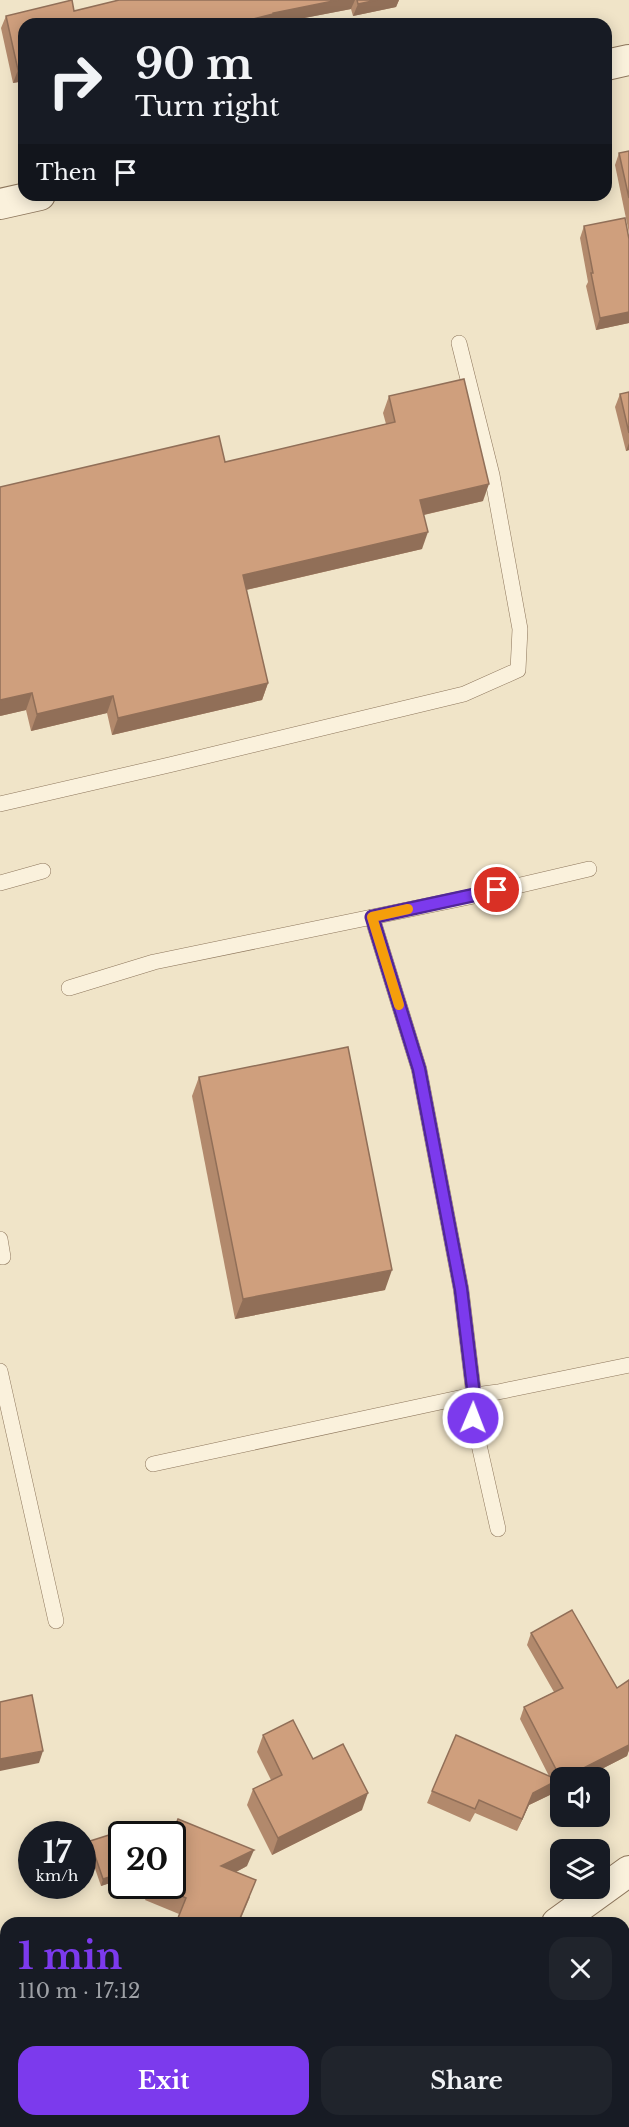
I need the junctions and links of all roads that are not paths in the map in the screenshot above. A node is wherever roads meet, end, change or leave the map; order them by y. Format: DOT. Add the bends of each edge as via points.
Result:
graph roads {
  1 [pos="629,60"];
  2 [pos="612,64"];
  3 [pos="18,200"];
  4 [pos="0,204"];
  5 [pos="459,343"];
  6 [pos="0,804"];
  7 [pos="589,869"];
  8 [pos="43,871"];
  9 [pos="0,883"];
  10 [pos="372,917"];
  11 [pos="69,988"];
  12 [pos="0,1239"];
  13 [pos="3,1257"];
  14 [pos="629,1365"];
  15 [pos="0,1371"];
  16 [pos="471,1396"];
  17 [pos="153,1464"];
  18 [pos="498,1529"];
  19 [pos="56,1621"];
  20 [pos="629,1871"];
  21 [pos="565,1917"];
  1 -- 2 [label="street"];
  3 -- 4 [label="street"];
  5 -- 6 [label="lane" via="492,475 520,629 518,670 464,694"];
  7 -- 10 [label="lane"];
  8 -- 9 [label="lane"];
  10 -- 11 [label="lane" via="154,962"];
  10 -- 16 [label="lane" via="419,1069 461,1289"];
  12 -- 13 [label="lane"];
  14 -- 16 [label="lane"];
  15 -- 19 [label="lane"];
  16 -- 17 [label="lane"];
  16 -- 18 [label="lane"];
  20 -- 21 [label="street"];
}
